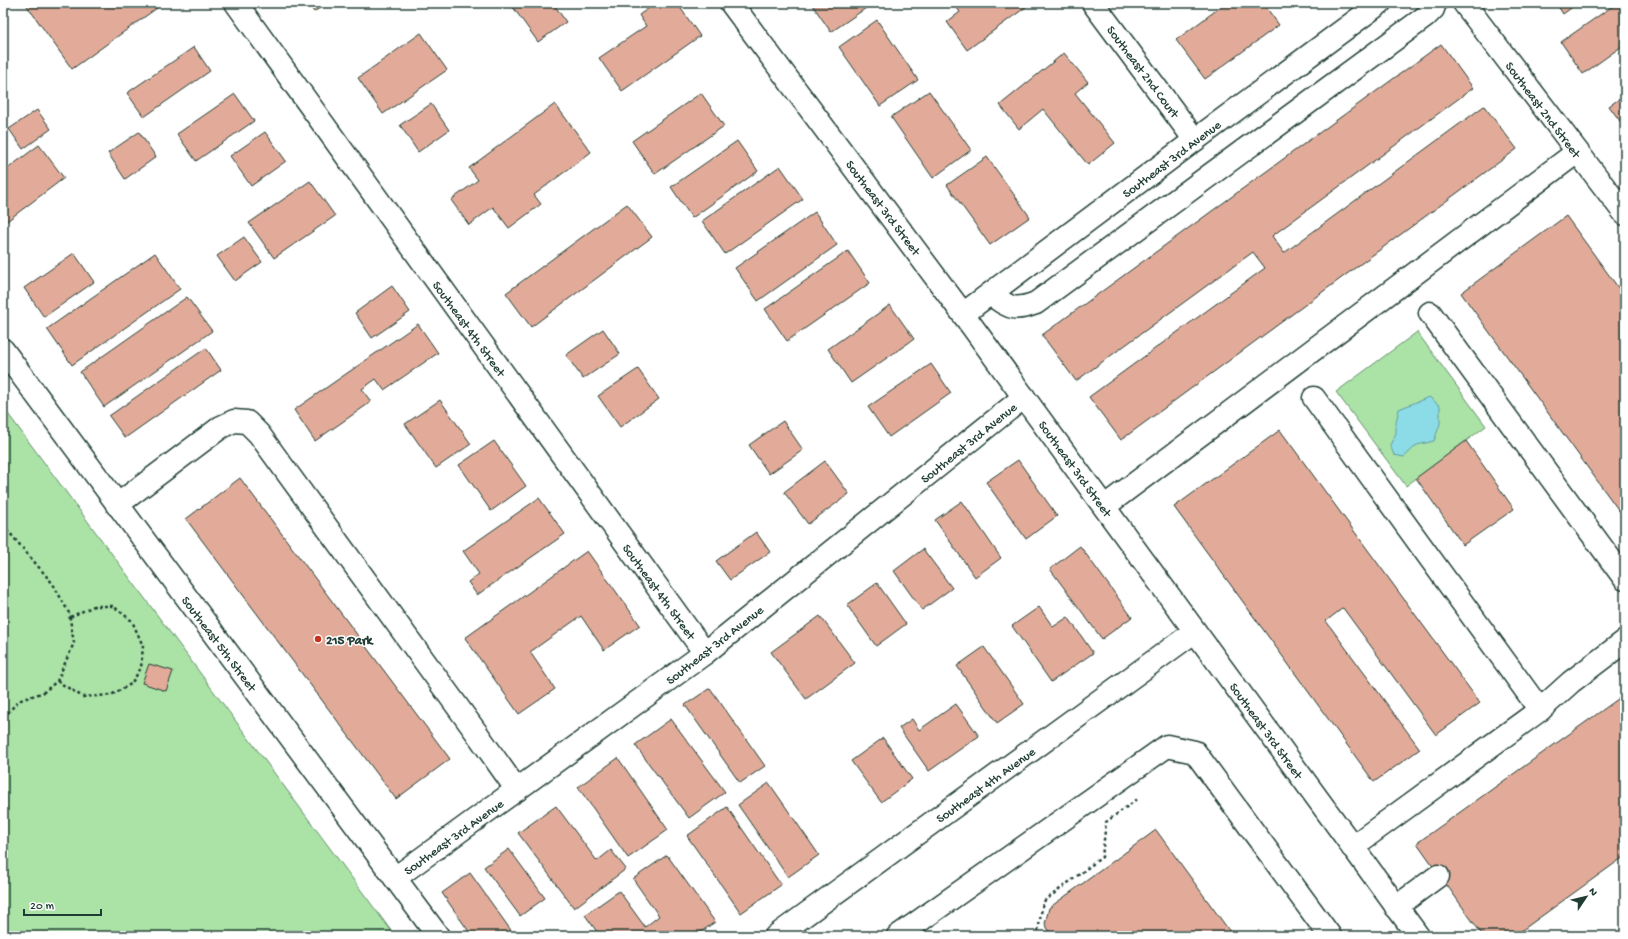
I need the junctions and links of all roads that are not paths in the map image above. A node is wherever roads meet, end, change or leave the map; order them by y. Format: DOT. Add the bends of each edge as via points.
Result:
graph roads {
  1 [pos="236,3"];
  2 [pos="731,3"];
  3 [pos="1093,3"];
  4 [pos="1380,3"];
  5 [pos="1435,3"];
  6 [pos="1464,3"];
  7 [pos="1195,140"];
  8 [pos="1577,152"];
  9 [pos="1625,214"];
  10 [pos="990,294"];
  11 [pos="1430,313"];
  12 [pos="964,314"];
  13 [pos="3,350"];
  14 [pos="1024,397"];
  15 [pos="1314,398"];
  16 [pos="117,505"];
  17 [pos="1105,506"];
  18 [pos="1625,579"];
  19 [pos="1194,632"];
  20 [pos="1625,641"];
  21 [pos="705,653"];
  22 [pos="1540,710"];
  23 [pos="517,790"];
  24 [pos="1352,847"];
  25 [pos="1438,876"];
  26 [pos="394,878"];
  27 [pos="1396,907"];
  28 [pos="438,936"];
  29 [pos="776,936"];
  30 [pos="898,936"];
  31 [pos="1330,936"];
  32 [pos="1418,936"];
  1 -- 21 [label="street, Southeast 4th Street"];
  2 -- 12 [label="street, Southeast 3rd Street"];
  3 -- 7 [label="street, Southeast 2nd Court"];
  4 -- 7 [label="street, Southeast 3rd Avenue"];
  5 -- 10 [label="street" via="1425,17 1036,303 1012,308"];
  6 -- 8 [label="street, Southeast 2nd Street"];
  7 -- 10 [label="street, Southeast 3rd Avenue"];
  8 -- 9 [label="street, Southeast 2nd Street"];
  8 -- 17 [label="street"];
  10 -- 12 [label="street, Southeast 3rd Avenue"];
  11 -- 18 [label="street"];
  12 -- 14 [label="street, Southeast 3rd Street"];
  13 -- 16 [label="street, Southeast 5th Street"];
  14 -- 17 [label="street, Southeast 3rd Street"];
  14 -- 21 [label="street, Southeast 3rd Avenue"];
  15 -- 22 [label="street"];
  16 -- 23 [label="street" via="221,427 234,421 247,422 264,440"];
  16 -- 26 [label="street, Southeast 5th Street"];
  17 -- 19 [label="street, Southeast 3rd Street"];
  19 -- 24 [label="street, Southeast 3rd Street"];
  19 -- 29 [label="street, Southeast 4th Avenue"];
  20 -- 22 [label="street" via="1571,682"];
  21 -- 23 [label="street, Southeast 3rd Avenue"];
  22 -- 24 [label="street"];
  23 -- 26 [label="street, Southeast 3rd Avenue"];
  24 -- 27 [label="street, Southeast 3rd Street"];
  25 -- 27 [label="street"];
  26 -- 28 [label="street, Southeast 5th Street"];
  27 -- 32 [label="street, Southeast 3rd Street"];
  30 -- 31 [label="street" via="1167,746 1195,752"];
}
